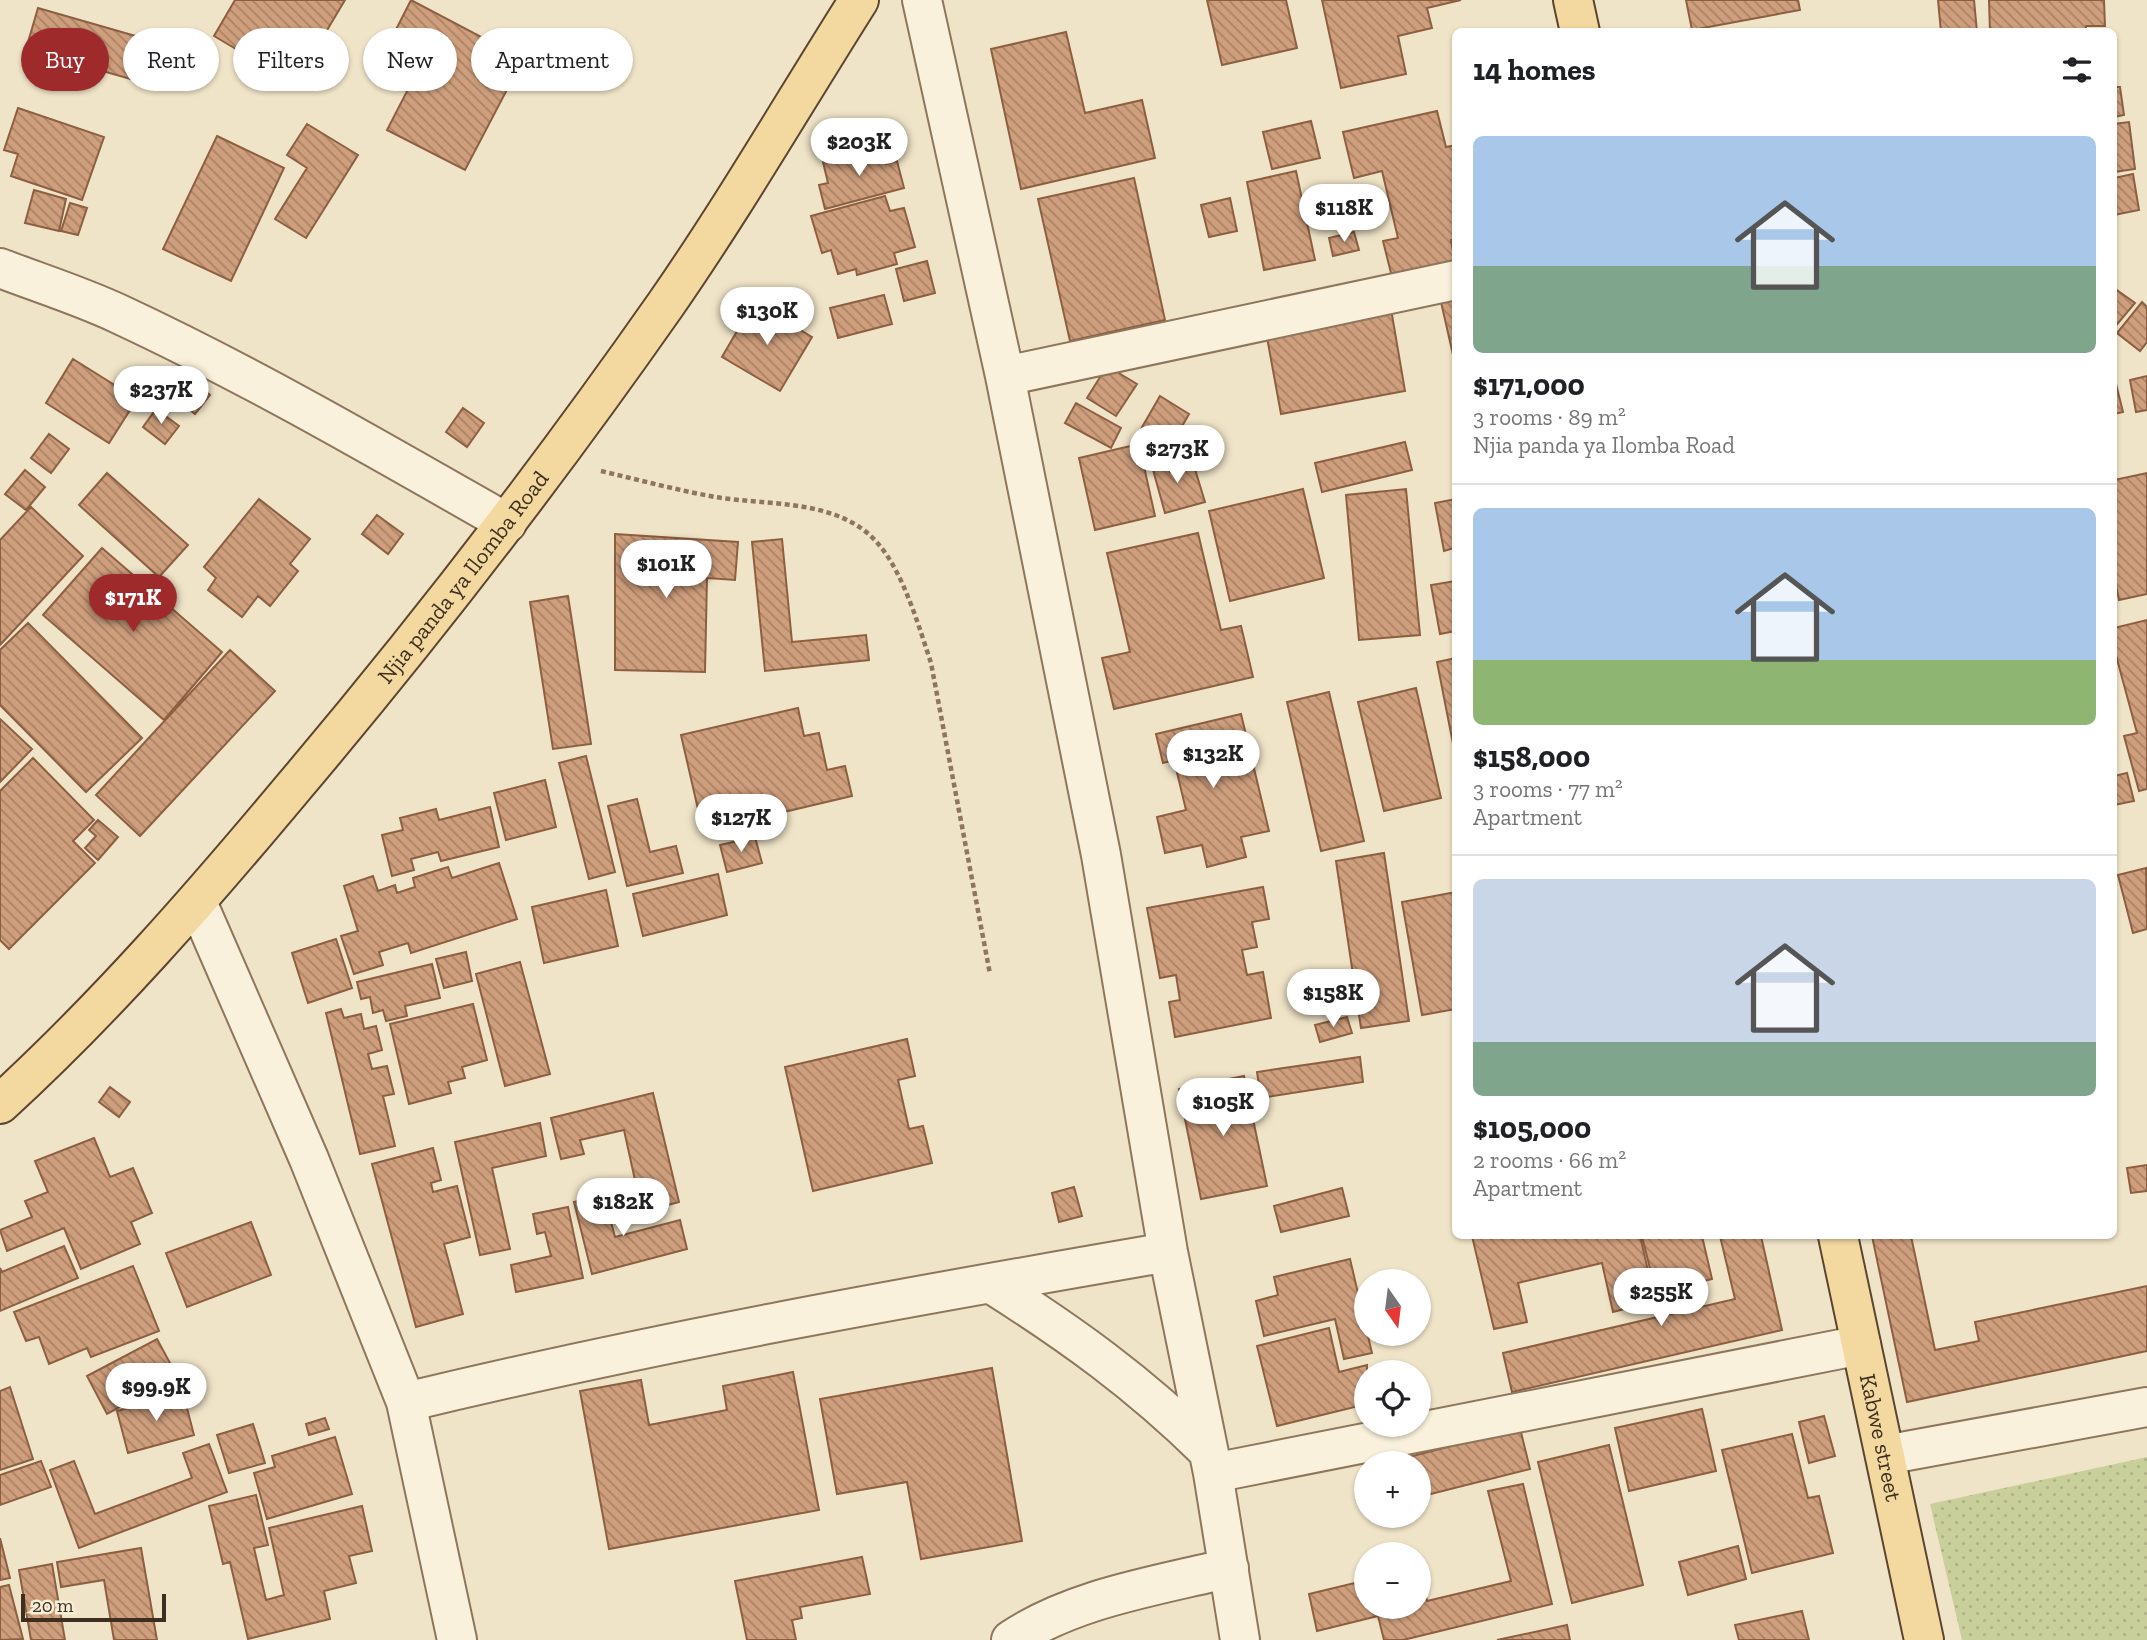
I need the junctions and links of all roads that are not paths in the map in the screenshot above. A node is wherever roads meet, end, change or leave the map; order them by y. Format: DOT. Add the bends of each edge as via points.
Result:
graph roads {
  1 [pos="859,0"];
  2 [pos="922,0"];
  3 [pos="1573,0"];
  4 [pos="1579,28"];
  5 [pos="0,268"];
  6 [pos="1452,281"];
  7 [pos="1005,376"];
  8 [pos="507,523"];
  9 [pos="197,902"];
  10 [pos="0,1104"];
  11 [pos="1839,1239"];
  12 [pos="1168,1252"];
  13 [pos="990,1283"];
  14 [pos="1861,1345"];
  15 [pos="406,1402"];
  16 [pos="2147,1407"];
  17 [pos="1885,1455"];
  18 [pos="1210,1462"];
  19 [pos="1229,1568"];
  20 [pos="457,1640"];
  21 [pos="1011,1640"];
  22 [pos="1240,1640"];
  23 [pos="1924,1640"];
  1 -- 8 [label="main road, Njia panda ya Ilomba Road" via="668,302"];
  2 -- 7 [label="street"];
  3 -- 4 [label="main road"];
  5 -- 8 [label="street" via="116,313 204,356"];
  6 -- 7 [label="street"];
  7 -- 12 [label="street" via="1101,855"];
  8 -- 9 [label="main road, Njia panda ya Ilomba Road" via="402,658"];
  9 -- 10 [label="main road, Njia panda ya Ilomba Road"];
  9 -- 15 [label="street" via="309,1159"];
  11 -- 14 [label="main road, Kabwe street"];
  12 -- 13 [label="street"];
  12 -- 18 [label="street"];
  13 -- 15 [label="street" via="702,1335"];
  13 -- 18 [label="street" via="1156,1399"];
  14 -- 17 [label="main road, Kabwe street"];
  14 -- 18 [label="street"];
  15 -- 20 [label="street"];
  16 -- 17 [label="street"];
  17 -- 23 [label="main road, Kabwe street"];
  18 -- 19 [label="street"];
  19 -- 21 [label="street" via="1111,1597 1034,1624"];
  19 -- 22 [label="street"];
}
